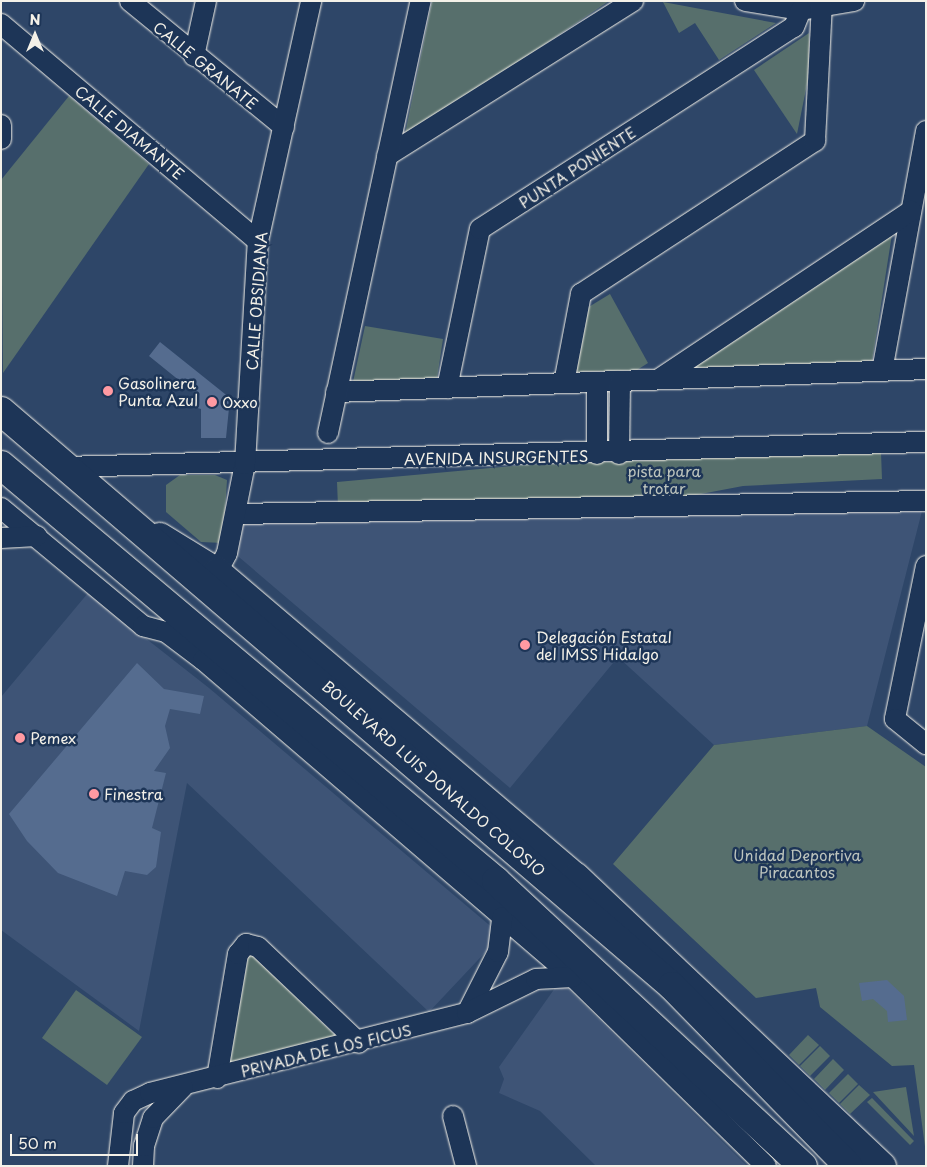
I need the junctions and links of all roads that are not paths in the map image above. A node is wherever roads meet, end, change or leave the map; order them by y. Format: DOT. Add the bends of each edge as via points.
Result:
graph roads {
  1 [pos="130,1"];
  2 [pos="206,1"];
  3 [pos="312,1"];
  4 [pos="421,1"];
  5 [pos="633,1"];
  6 [pos="744,1"];
  7 [pos="854,1"];
  8 [pos="822,4"];
  9 [pos="801,10"];
  10 [pos="1,24"];
  11 [pos="194,56"];
  12 [pos="1,125"];
  13 [pos="284,127"];
  14 [pos="926,131"];
  15 [pos="1,139"];
  16 [pos="388,156"];
  17 [pos="911,211"];
  18 [pos="258,241"];
  19 [pos="926,369"];
  20 [pos="882,371"];
  21 [pos="659,380"];
  22 [pos="620,381"];
  23 [pos="597,382"];
  24 [pos="564,383"];
  25 [pos="448,388"];
  26 [pos="336,392"];
  27 [pos="1,411"];
  28 [pos="328,433"];
  29 [pos="926,442"];
  30 [pos="597,454"];
  31 [pos="619,454"];
  32 [pos="245,464"];
  33 [pos="1,465"];
  34 [pos="66,467"];
  35 [pos="926,501"];
  36 [pos="1,508"];
  37 [pos="125,514"];
  38 [pos="237,514"];
  39 [pos="37,536"];
  40 [pos="1,538"];
  41 [pos="926,566"];
  42 [pos="217,572"];
  43 [pos="923,598"];
  44 [pos="926,744"];
  45 [pos="502,917"];
  46 [pos="573,977"];
  47 [pos="467,1013"];
  48 [pos="359,1043"];
  49 [pos="217,1078"];
  50 [pos="185,1085"];
  51 [pos="453,1116"];
  52 [pos="118,1166"];
  53 [pos="143,1166"];
  54 [pos="466,1166"];
  55 [pos="766,1166"];
  56 [pos="803,1166"];
  57 [pos="848,1166"];
  58 [pos="882,1166"];
  1 -- 11 [label="street, CALLE GRANATE"];
  2 -- 11 [label="street"];
  3 -- 13 [label="street, CALLE OBSIDIANA"];
  4 -- 16 [label="street"];
  5 -- 16 [label="street"];
  6 -- 9 [label="street"];
  7 -- 8 [label="street"];
  8 -- 9 [label="street"];
  8 -- 24 [label="street" via="815,141 581,294"];
  9 -- 25 [label="street, PUNTA PONIENTE" via="794,27 480,229"];
  10 -- 18 [label="street, CALLE DIAMANTE"];
  11 -- 13 [label="street, CALLE GRANATE"];
  12 -- 15 [label="street"];
  13 -- 18 [label="street, CALLE OBSIDIANA"];
  14 -- 17 [label="street"];
  16 -- 26 [label="street"];
  17 -- 20 [label="street"];
  17 -- 21 [label="street"];
  18 -- 32 [label="street, CALLE OBSIDIANA"];
  19 -- 20 [label="street"];
  20 -- 21 [label="street"];
  21 -- 22 [label="street"];
  22 -- 23 [label="street"];
  22 -- 31 [label="street"];
  23 -- 24 [label="street"];
  23 -- 30 [label="street"];
  24 -- 25 [label="street"];
  25 -- 26 [label="street"];
  26 -- 28 [label="street"];
  27 -- 34 [label="main road, BOULEVARD LUIS DONALDO COLOSIO"];
  29 -- 31 [label="street, AVENIDA INSURGENTES"];
  30 -- 31 [label="street, AVENIDA INSURGENTES"];
  30 -- 32 [label="street, AVENIDA INSURGENTES"];
  32 -- 34 [label="street, AVENIDA INSURGENTES"];
  32 -- 38 [label="street, CALLE OBSIDIANA"];
  33 -- 56 [label="main road" via="496,881"];
  34 -- 37 [label="main road, BOULEVARD LUIS DONALDO COLOSIO"];
  35 -- 38 [label="street"];
  36 -- 39 [label="street"];
  37 -- 42 [label="main road"];
  37 -- 57 [label="main road, BOULEVARD LUIS DONALDO COLOSIO" via="672,986"];
  38 -- 42 [label="street, CALLE OBSIDIANA"];
  39 -- 40 [label="street"];
  39 -- 45 [label="street" via="143,626 166,632 203,660"];
  41 -- 43 [label="street"];
  42 -- 58 [label="main road" via="576,877"];
  43 -- 44 [label="street" via="895,719"];
  45 -- 46 [label="street"];
  45 -- 47 [label="street" via="498,952"];
  46 -- 47 [label="street, PRIVADA DE LOS FICUS" via="536,979 501,1000"];
  46 -- 55 [label="street"];
  47 -- 48 [label="street, PRIVADA DE LOS FICUS"];
  48 -- 49 [label="street, PRIVADA DE LOS FICUS"];
  48 -- 49 [label="street" via="258,947 246,944 238,954"];
  49 -- 50 [label="street, PRIVADA DE LOS FICUS"];
  50 -- 52 [label="street, PRIVADA DE LOS FICUS" via="133,1101 119,1128"];
  50 -- 53 [label="street" via="153,1118 144,1146"];
  51 -- 54 [label="street"];
}
